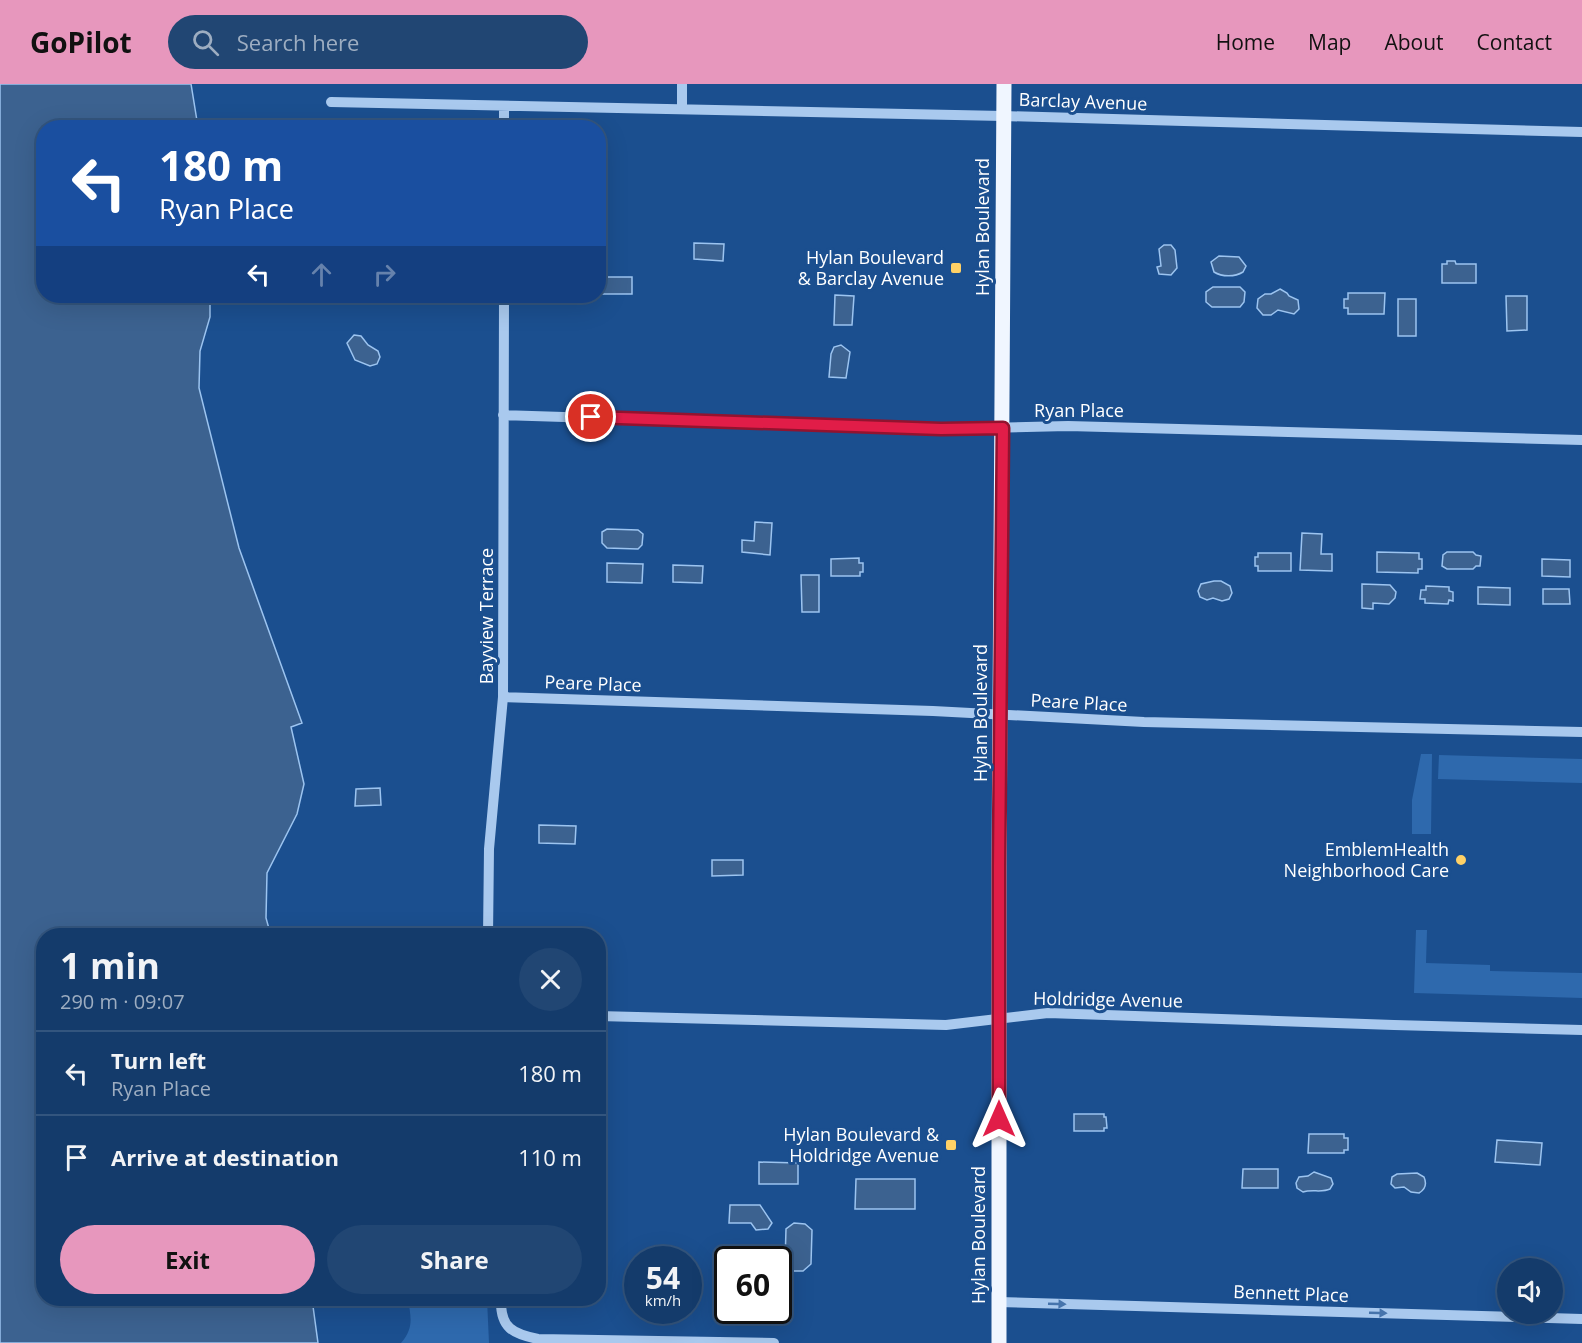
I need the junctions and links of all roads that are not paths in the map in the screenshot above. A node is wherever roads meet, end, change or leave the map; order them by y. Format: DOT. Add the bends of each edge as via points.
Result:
graph roads {
  1 [pos="682,84"];
  2 [pos="1004,84"];
  3 [pos="331,102"];
  4 [pos="504,106"];
  5 [pos="682,109"];
  6 [pos="1003,116"];
  7 [pos="504,120"];
  8 [pos="1582,132"];
  9 [pos="504,303"];
  10 [pos="503,415"];
  11 [pos="1003,428"];
  12 [pos="1582,440"];
  13 [pos="503,697"];
  14 [pos="1000,715"];
  15 [pos="1582,732"];
  16 [pos="488,928"];
  17 [pos="606,1016"];
  18 [pos="999,1018"];
  19 [pos="1582,1029"];
  20 [pos="998,1302"];
  21 [pos="501,1306"];
  22 [pos="1582,1319"];
  23 [pos="774,1343"];
  24 [pos="999,1343"];
  1 -- 5 [label="street"];
  2 -- 6 [label="main road, Hylan Boulevard"];
  3 -- 4 [label="street, Barclay Avenue"];
  4 -- 5 [label="street, Barclay Avenue"];
  4 -- 7 [label="street"];
  5 -- 6 [label="street, Barclay Avenue"];
  6 -- 8 [label="street, Barclay Avenue"];
  6 -- 11 [label="main road, Hylan Boulevard"];
  9 -- 10 [label="street, Bayview Terrace"];
  10 -- 11 [label="street, Ryan Place"];
  10 -- 13 [label="street, Bayview Terrace"];
  11 -- 12 [label="street, Ryan Place" via="1068,426"];
  11 -- 14 [label="main road, Hylan Boulevard"];
  13 -- 14 [label="street, Peare Place"];
  13 -- 16 [label="street, Bayview Terrace" via="489,849"];
  14 -- 15 [label="street, Peare Place"];
  14 -- 18 [label="main road, Hylan Boulevard"];
  17 -- 18 [label="street, Holdridge Avenue" via="946,1025"];
  18 -- 19 [label="street, Holdridge Avenue" via="1048,1013"];
  18 -- 20 [label="main road, Hylan Boulevard"];
  20 -- 22 [label="street, Bennett Place, one-way"];
  20 -- 24 [label="main road, Hylan Boulevard"];
  21 -- 23 [label="street" via="505,1323 513,1332 538,1339"];
}
